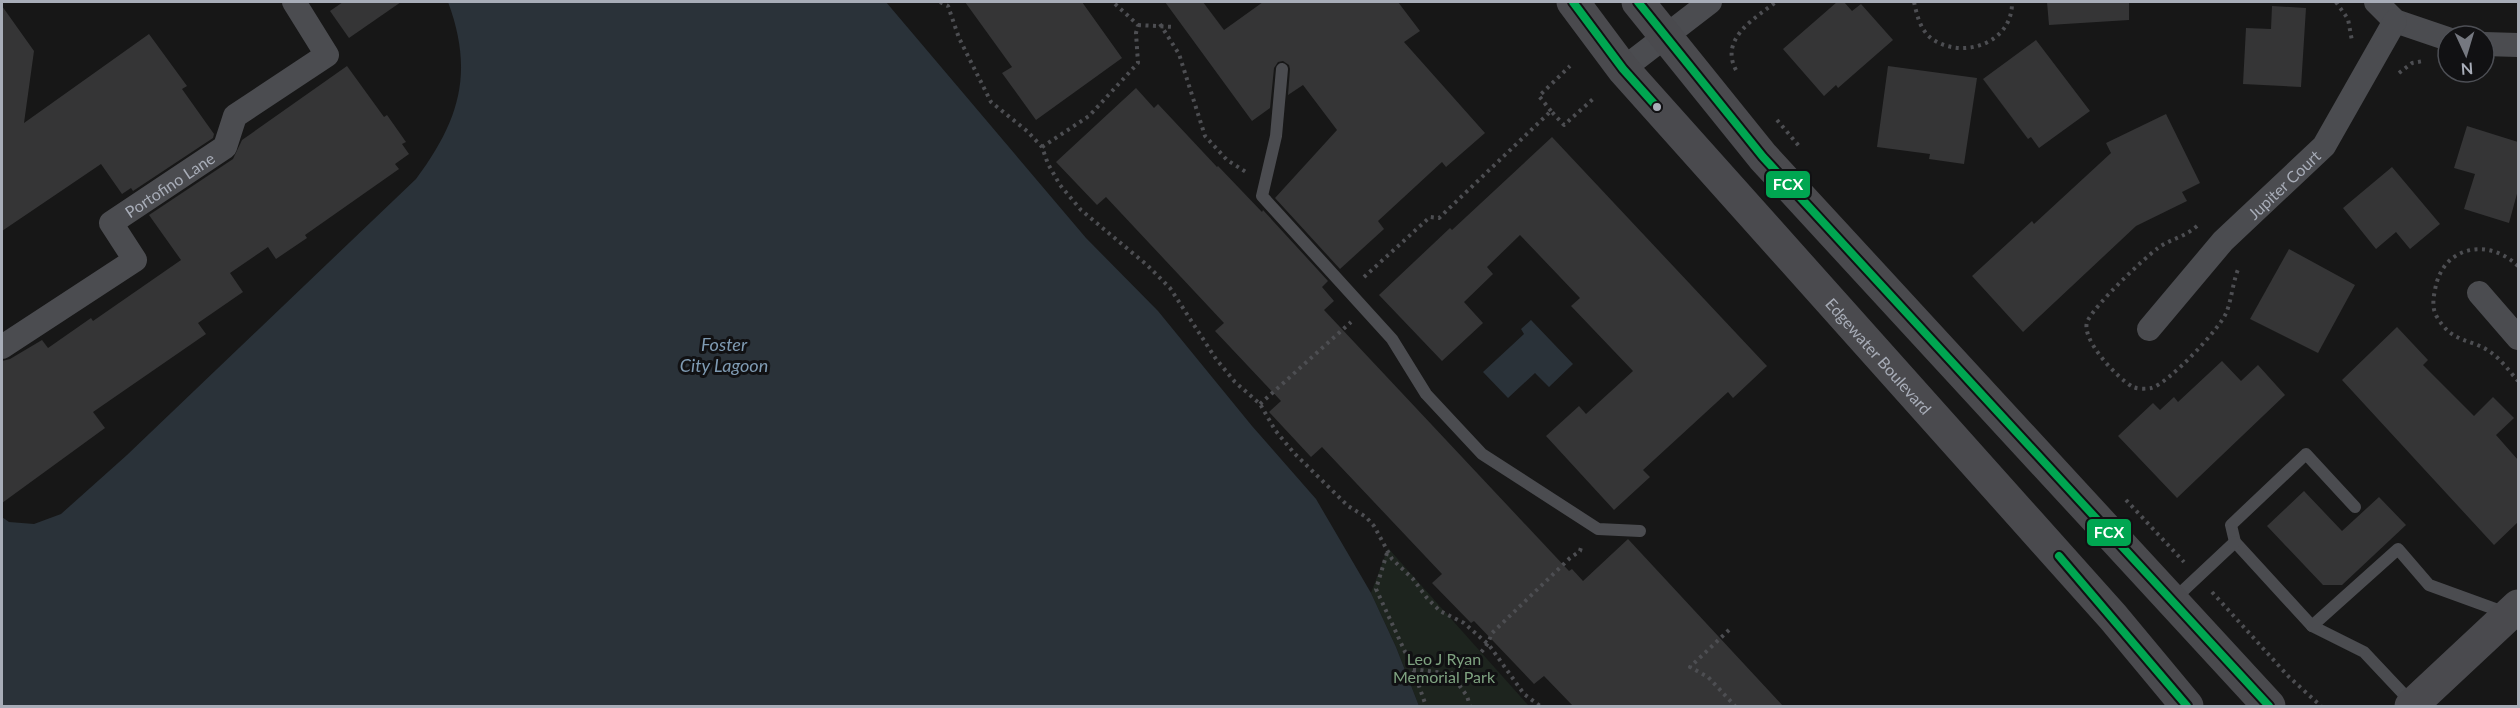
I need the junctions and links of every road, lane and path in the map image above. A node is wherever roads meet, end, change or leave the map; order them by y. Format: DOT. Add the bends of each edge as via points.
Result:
graph roads {
  1 [pos="294,2"];
  2 [pos="940,2"];
  3 [pos="1113,2"];
  4 [pos="1573,2"];
  5 [pos="1638,2"];
  6 [pos="1710,2"];
  7 [pos="1776,2"];
  8 [pos="1914,2"];
  9 [pos="2012,2"];
  10 [pos="2376,2"];
  11 [pos="2395,21"];
  12 [pos="1160,24"];
  13 [pos="1138,25"];
  14 [pos="1174,27"];
  15 [pos="2436,35"];
  16 [pos="1664,36"];
  17 [pos="2496,44"];
  18 [pos="2518,45"];
  19 [pos="1570,66"];
  20 [pos="1282,69"];
  21 [pos="1623,69"];
  22 [pos="1740,77"];
  23 [pos="1594,98"];
  24 [pos="1551,111"];
  25 [pos="1770,111"];
  26 [pos="1042,147"];
  27 [pos="1807,155"];
  28 [pos="1265,182"];
  29 [pos="1348,292"];
  30 [pos="2479,293"];
  31 [pos="1371,315"];
  32 [pos="2150,329"];
  33 [pos="2518,338"];
  34 [pos="2,347"];
  35 [pos="1260,404"];
  36 [pos="2125,499"];
  37 [pos="2355,507"];
  38 [pos="1589,524"];
  39 [pos="1640,531"];
  40 [pos="2235,542"];
  41 [pos="1387,552"];
  42 [pos="2198,577"];
  43 [pos="2171,602"];
  44 [pos="2514,610"];
  45 [pos="2312,626"];
  46 [pos="1729,630"];
  47 [pos="1489,645"];
  48 [pos="1413,669"];
  49 [pos="1451,674"];
  50 [pos="1426,706"];
  51 [pos="1470,706"];
  52 [pos="1540,706"];
  53 [pos="1735,706"];
  54 [pos="2187,706"];
  55 [pos="2269,706"];
  56 [pos="2321,706"];
  57 [pos="2412,706"];
  1 -- 34 [label="street, Portofino Lane" via="327,55 235,116 225,147 111,223 135,260"];
  2 -- 26 [label="path" via="948,6 959,38 991,102"];
  3 -- 13 [label="path"];
  4 -- 21 [label="main road, Edgewater Boulevard"];
  5 -- 16 [label="main road"];
  6 -- 16 [label="street"];
  7 -- 22 [label="path" via="1739,31 1733,46 1733,63"];
  8 -- 9 [label="path" via="1919,22 1931,38 1954,48 1973,48 1994,39 2007,24"];
  10 -- 11 [label="street"];
  11 -- 15 [label="street"];
  11 -- 32 [label="street, Jupiter Court" via="2324,146 2223,241"];
  12 -- 13 [label="path"];
  12 -- 14 [label="path"];
  12 -- 28 [label="path" via="1179,54 1205,136 1227,160"];
  13 -- 26 [label="path" via="1138,63 1089,116"];
  16 -- 21 [label="street"];
  16 -- 43 [label="main road" via="1763,157"];
  17 -- 18 [label="street"];
  19 -- 24 [label="path" via="1539,96"];
  20 -- 28 [label="lane" via="1276,136"];
  21 -- 54 [label="main road, Edgewater Boulevard" via="2113,617"];
  23 -- 24 [label="path" via="1564,125"];
  24 -- 29 [label="path" via="1439,218 1430,217"];
  25 -- 27 [label="path"];
  26 -- 35 [label="path" via="1060,185 1081,210 1170,288 1216,359"];
  28 -- 29 [label="lane" via="1262,196"];
  29 -- 31 [label="lane"];
  30 -- 33 [label="street"];
  31 -- 35 [label="path" via="1356,318"];
  31 -- 38 [label="lane" via="1392,339 1426,394 1482,454"];
  35 -- 41 [label="path" via="1294,453 1374,526"];
  36 -- 42 [label="path"];
  37 -- 40 [label="lane" via="2306,454 2231,525"];
  38 -- 39 [label="lane" via="1598,529"];
  38 -- 47 [label="path" via="1580,551 1491,634"];
  40 -- 42 [label="lane"];
  40 -- 45 [label="lane"];
  41 -- 47 [label="path" via="1440,611 1464,623"];
  41 -- 48 [label="path" via="1376,589"];
  42 -- 43 [label="lane"];
  42 -- 56 [label="path" via="2289,677"];
  43 -- 55 [label="main road"];
  44 -- 45 [label="lane" via="2429,585 2398,549"];
  44 -- 57 [label="main road"];
  45 -- 57 [label="lane" via="2364,652"];
  46 -- 53 [label="path" via="1690,667 1708,677"];
  47 -- 49 [label="path"];
  47 -- 52 [label="path" via="1524,693"];
  48 -- 49 [label="path"];
  48 -- 50 [label="path"];
  49 -- 51 [label="path"];
}
